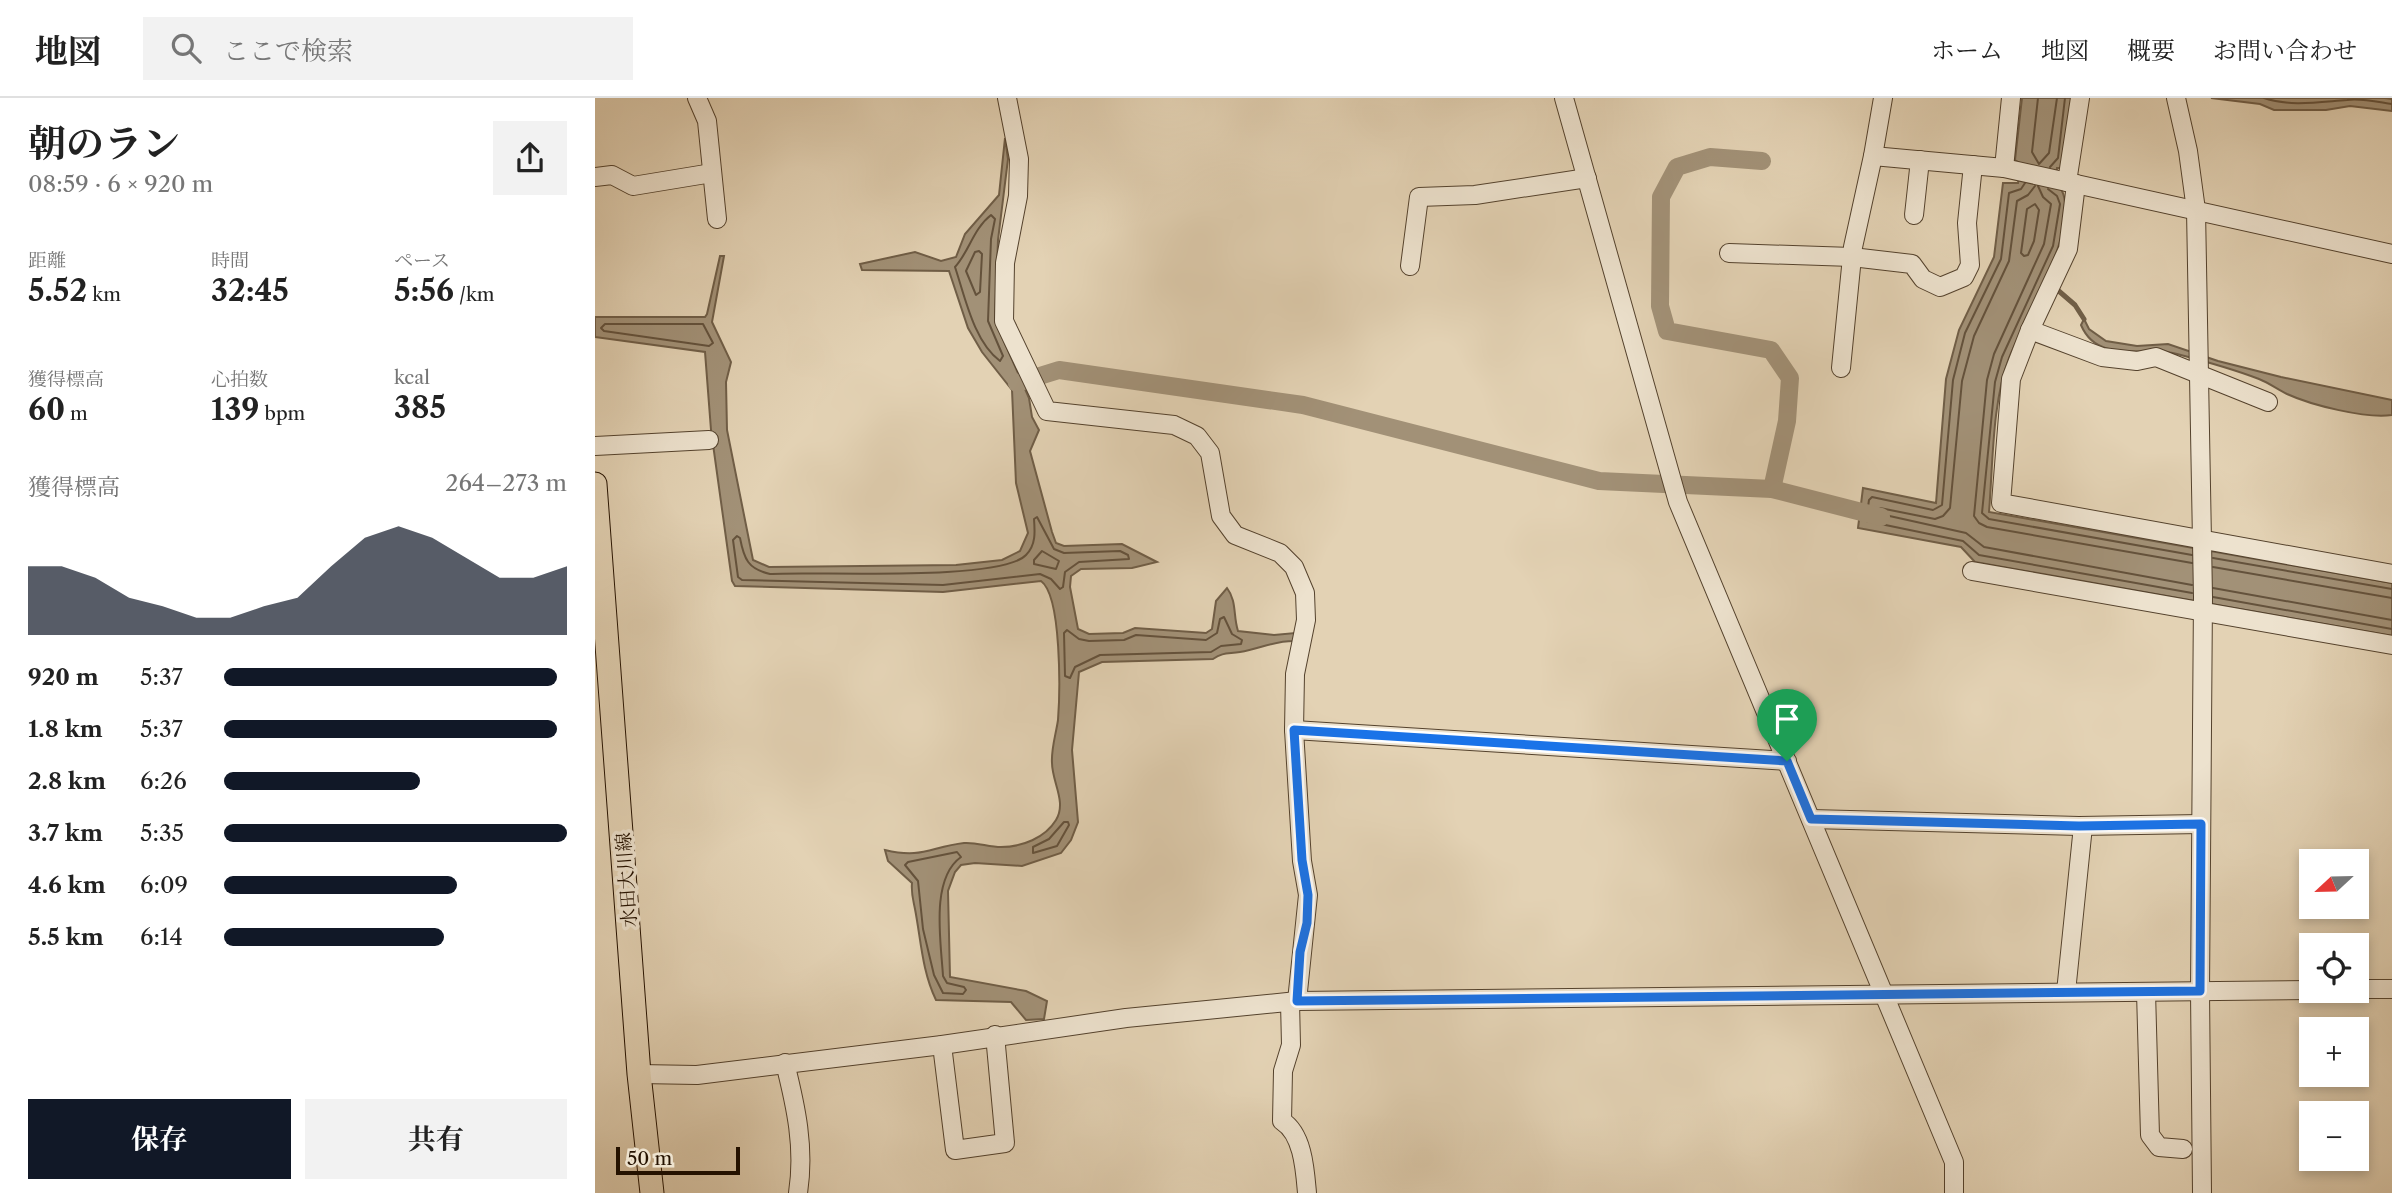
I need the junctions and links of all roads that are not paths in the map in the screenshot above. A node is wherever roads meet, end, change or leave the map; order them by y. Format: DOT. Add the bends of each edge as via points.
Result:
graph roads {
  1 [pos="697,98"];
  2 [pos="1007,98"];
  3 [pos="1564,98"];
  4 [pos="1883,98"];
  5 [pos="2011,98"];
  6 [pos="2080,98"];
  7 [pos="2176,98"];
  8 [pos="1873,156"];
  9 [pos="1920,160"];
  10 [pos="1973,165"];
  11 [pos="2010,170"];
  12 [pos="712,173"];
  13 [pos="595,177"];
  14 [pos="1587,178"];
  15 [pos="2067,182"];
  16 [pos="2196,209"];
  17 [pos="1913,215"];
  18 [pos="717,219"];
  19 [pos="1729,253"];
  20 [pos="2392,254"];
  21 [pos="1853,257"];
  22 [pos="1410,266"];
  23 [pos="2030,330"];
  24 [pos="1842,368"];
  25 [pos="2199,373"];
  26 [pos="2268,402"];
  27 [pos="709,440"];
  28 [pos="595,446"];
  29 [pos="595,484"];
  30 [pos="2202,548"];
  31 [pos="1972,571"];
  32 [pos="2392,575"];
  33 [pos="2203,604"];
  34 [pos="601,630"];
  35 [pos="2392,645"];
  36 [pos="1294,730"];
  37 [pos="1787,761"];
  38 [pos="1811,819"];
  39 [pos="2201,824"];
  40 [pos="2083,826"];
  41 [pos="2369,989"];
  42 [pos="2392,989"];
  43 [pos="2299,990"];
  44 [pos="2200,991"];
  45 [pos="2066,992"];
  46 [pos="2147,992"];
  47 [pos="1884,994"];
  48 [pos="1294,1001"];
  49 [pos="995,1035"];
  50 [pos="942,1045"];
  51 [pos="785,1063"];
  52 [pos="639,1074"];
  53 [pos="2183,1149"];
  54 [pos="652,1193"];
  55 [pos="797,1193"];
  56 [pos="1307,1193"];
  57 [pos="1954,1193"];
  58 [pos="2202,1193"];
  1 -- 12 [label="street" via="707,121"];
  2 -- 36 [label="street" via="1019,159 1018,196 1005,263 1004,321 1024,366 1047,411 1174,425 1197,436 1210,453 1221,516 1235,534 1280,552 1294,567 1305,593"];
  3 -- 14 [label="street"];
  4 -- 8 [label="street"];
  5 -- 11 [label="street"];
  6 -- 15 [label="street"];
  7 -- 16 [label="street"];
  8 -- 9 [label="street"];
  8 -- 21 [label="street"];
  9 -- 10 [label="street"];
  9 -- 17 [label="street"];
  10 -- 11 [label="street"];
  10 -- 21 [label="street" via="1967,223 1971,265 1964,277 1940,287 1923,279 1912,264"];
  11 -- 15 [label="street"];
  12 -- 13 [label="street" via="633,186 612,175"];
  12 -- 18 [label="street"];
  14 -- 22 [label="street" via="1475,195 1419,197"];
  14 -- 37 [label="street" via="1678,502"];
  15 -- 16 [label="street"];
  15 -- 23 [label="street" via="2068,249"];
  16 -- 20 [label="street"];
  16 -- 25 [label="street"];
  19 -- 21 [label="street"];
  21 -- 24 [label="street"];
  23 -- 25 [label="street" via="2102,357 2137,361 2156,357"];
  23 -- 30 [label="street" via="2011,379 2001,503"];
  25 -- 26 [label="street"];
  25 -- 30 [label="street"];
  27 -- 28 [label="street"];
  29 -- 34 [label="main road, 水田大川線"];
  30 -- 32 [label="street"];
  30 -- 33 [label="street"];
  31 -- 33 [label="street"];
  33 -- 35 [label="street"];
  33 -- 39 [label="street"];
  34 -- 52 [label="main road, 水田大川線"];
  36 -- 37 [label="street"];
  36 -- 48 [label="street" via="1308,895"];
  37 -- 38 [label="street"];
  38 -- 40 [label="street"];
  38 -- 47 [label="street"];
  39 -- 40 [label="street"];
  39 -- 44 [label="street"];
  40 -- 45 [label="street"];
  41 -- 42 [label="street"];
  43 -- 44 [label="street"];
  44 -- 46 [label="street"];
  44 -- 58 [label="street"];
  45 -- 46 [label="street"];
  45 -- 47 [label="street"];
  46 -- 53 [label="street" via="2150,1135 2159,1147"];
  47 -- 48 [label="street"];
  47 -- 57 [label="street" via="1954,1163"];
  48 -- 49 [label="street"];
  48 -- 56 [label="street" via="1291,1045 1283,1071 1282,1121 1291,1127 1304,1162"];
  49 -- 50 [label="street"];
  49 -- 50 [label="street" via="1005,1143 955,1150"];
  50 -- 51 [label="street"];
  51 -- 52 [label="street" via="697,1074"];
  51 -- 55 [label="street" via="797,1109 803,1164"];
  52 -- 54 [label="main road, 水田大川線"];
}
